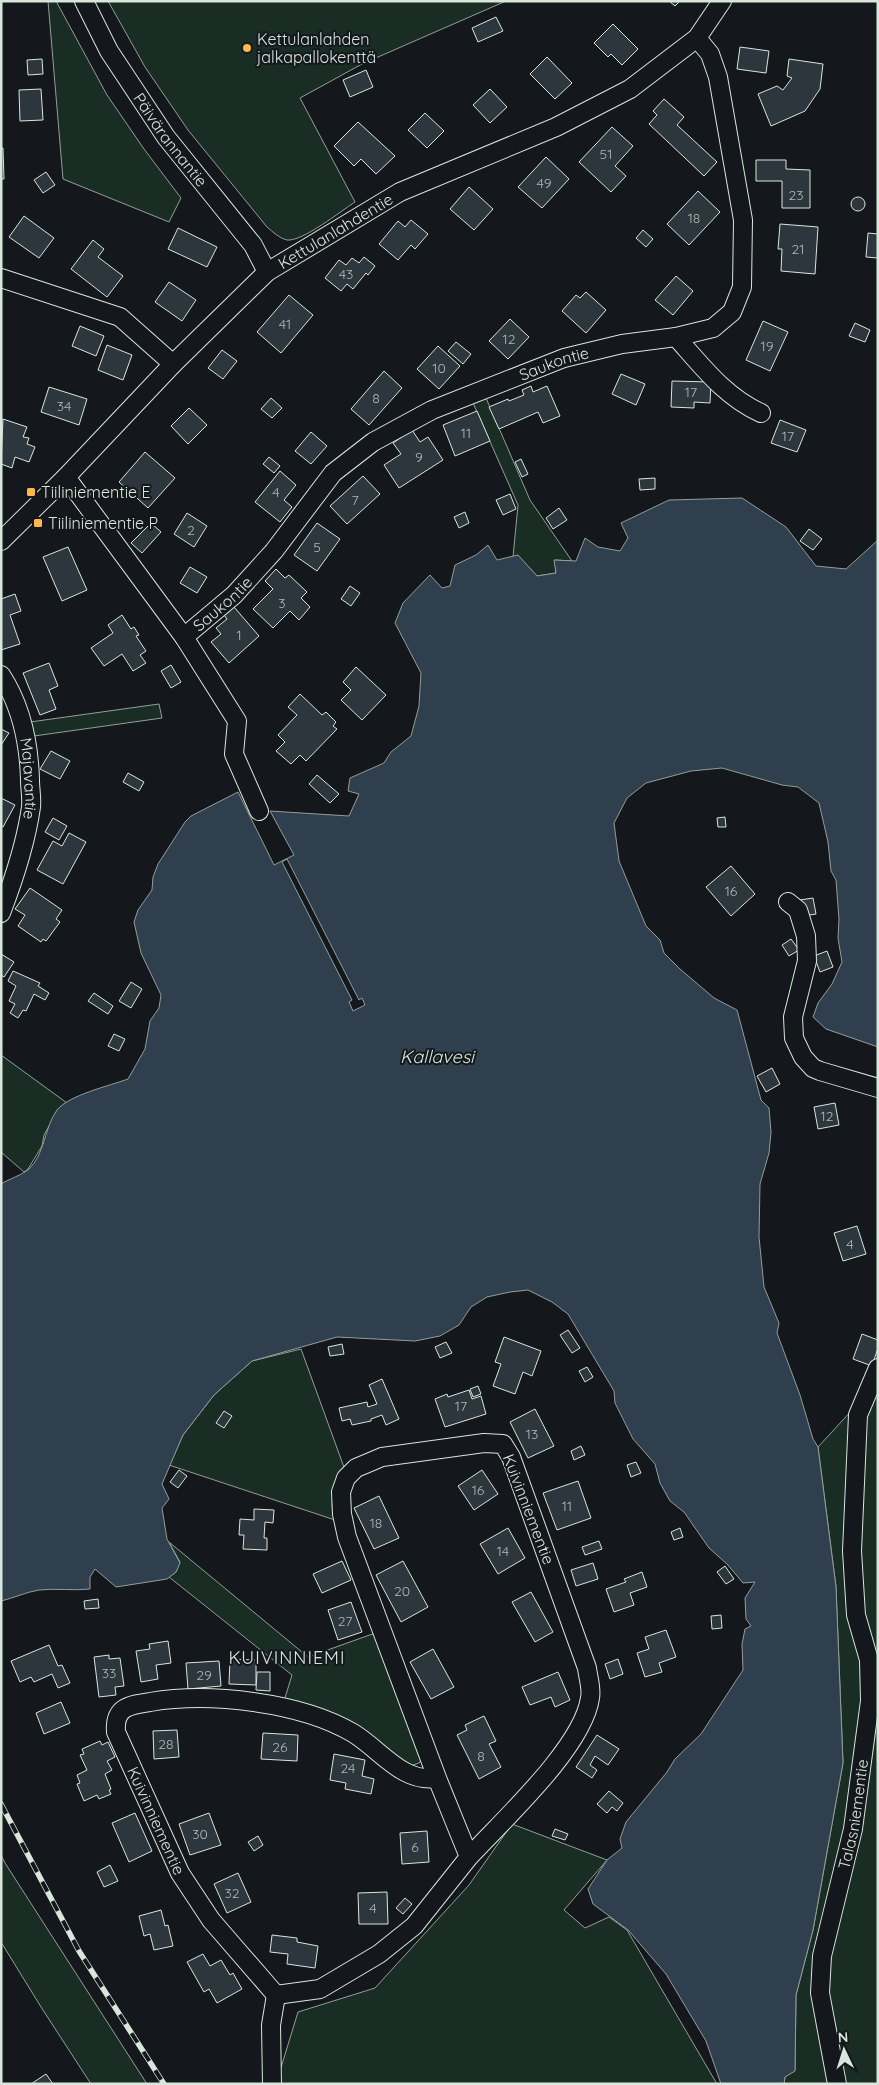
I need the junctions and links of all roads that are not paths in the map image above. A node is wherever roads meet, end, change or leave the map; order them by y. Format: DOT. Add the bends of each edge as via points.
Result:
graph roads {
  1 [pos="84,1"];
  2 [pos="722,1"];
  3 [pos="697,38"];
  4 [pos="267,272"];
  5 [pos="1,278"];
  6 [pos="676,337"];
  7 [pos="173,364"];
  8 [pos="761,413"];
  9 [pos="66,477"];
  10 [pos="1,541"];
  11 [pos="184,637"];
  12 [pos="1,675"];
  13 [pos="259,811"];
  14 [pos="788,902"];
  15 [pos="1,913"];
  16 [pos="878,1088"];
  17 [pos="878,1368"];
  18 [pos="437,1778"];
  19 [pos="469,1857"];
  20 [pos="276,1995"];
  21 [pos="272,2084"];
  22 [pos="837,2084"];
  1 -- 4 [label="street, Päivärannantie" via="109,51 166,137 253,246"];
  2 -- 3 [label="street, Kettulanlahdentie"];
  3 -- 4 [label="street, Kettulanlahdentie" via="630,89 556,127 400,192"];
  3 -- 6 [label="street, Saukontie" via="710,54 718,77 730,139 743,220 742,287 732,312 713,328"];
  4 -- 7 [label="street, Kettulanlahdentie"];
  5 -- 7 [label="street" via="120,316"];
  6 -- 8 [label="street" via="728,394"];
  6 -- 11 [label="street, Saukontie" via="622,344 564,358 432,410 373,442 332,473 274,551 234,595"];
  7 -- 9 [label="street, Kettulanlahdentie"];
  9 -- 10 [label="street, Kettulanlahdentie"];
  9 -- 11 [label="street"];
  11 -- 13 [label="street" via="237,721 234,754"];
  12 -- 15 [label="street, Majavantie" via="11,689 27,739 31,806 16,876"];
  14 -- 16 [label="street" via="798,910 806,936 807,961 793,1018 794,1038 803,1057 820,1071"];
  17 -- 22 [label="street, Talasniementie" via="858,1415 852,1551 856,1615 869,1660 870,1701 852,1829 822,1956 820,1993"];
  18 -- 19 [label="street, Kuivinniementie"];
  18 -- 19 [label="street, Kuivinniementie" via="347,1537 341,1492 346,1478 356,1468 382,1456 484,1443 503,1444 511,1457 586,1668 590,1698 582,1725 559,1760"];
  18 -- 20 [label="street, Kuivinniementie" via="412,1776 353,1733 315,1716 271,1705 223,1698 167,1699 129,1705 120,1712 115,1722 116,1732 180,1873 211,1920"];
  19 -- 20 [label="street, Kuivinniementie" via="414,1926 379,1954 320,1989"];
  20 -- 21 [label="street" via="271,2024"];
}
